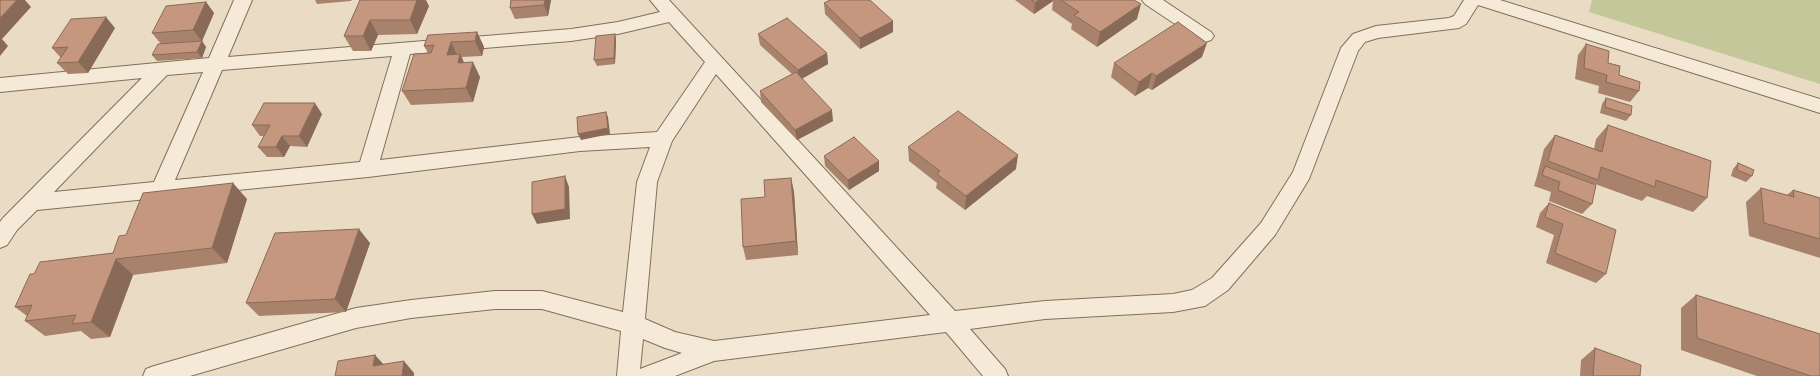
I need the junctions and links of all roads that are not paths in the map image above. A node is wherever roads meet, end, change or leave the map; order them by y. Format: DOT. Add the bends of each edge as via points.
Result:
graph roads {
  1 [pos="243,0"];
  2 [pos="660,0"];
  3 [pos="1151,0"];
  4 [pos="1473,0"];
  5 [pos="1482,0"];
  6 [pos="673,15"];
  7 [pos="1205,36"];
  8 [pos="403,48"];
  9 [pos="715,61"];
  10 [pos="216,64"];
  11 [pos="162,69"];
  12 [pos="0,85"];
  13 [pos="1820,106"];
  14 [pos="663,139"];
  15 [pos="368,169"];
  16 [pos="162,190"];
  17 [pos="32,202"];
  18 [pos="0,239"];
  19 [pos="950,321"];
  20 [pos="632,324"];
  21 [pos="714,350"];
  22 [pos="154,376"];
  23 [pos="628,376"];
  24 [pos="648,376"];
  25 [pos="997,376"];
  1 -- 10 [label="street"];
  2 -- 6 [label="street"];
  3 -- 7 [label="street"];
  4 -- 19 [label="street" via="1460,20 1453,24 1376,32 1359,38 1350,48 1302,174 1268,229 1220,284 1197,299 1173,303 1044,310"];
  5 -- 13 [label="street"];
  6 -- 8 [label="street" via="618,28 571,35"];
  6 -- 9 [label="street"];
  8 -- 10 [label="street"];
  8 -- 15 [label="street"];
  9 -- 14 [label="street"];
  9 -- 19 [label="street"];
  10 -- 11 [label="street"];
  10 -- 16 [label="street"];
  11 -- 12 [label="street"];
  11 -- 17 [label="street"];
  14 -- 15 [label="street" via="580,144"];
  14 -- 20 [label="street" via="647,182"];
  15 -- 16 [label="street"];
  16 -- 17 [label="street"];
  17 -- 18 [label="street" via="10,224"];
  19 -- 21 [label="street"];
  19 -- 25 [label="street"];
  20 -- 21 [label="street" via="673,341"];
  20 -- 22 [label="street" via="542,300 495,300 411,309 356,318"];
  20 -- 23 [label="street"];
  21 -- 24 [label="street"];
}
